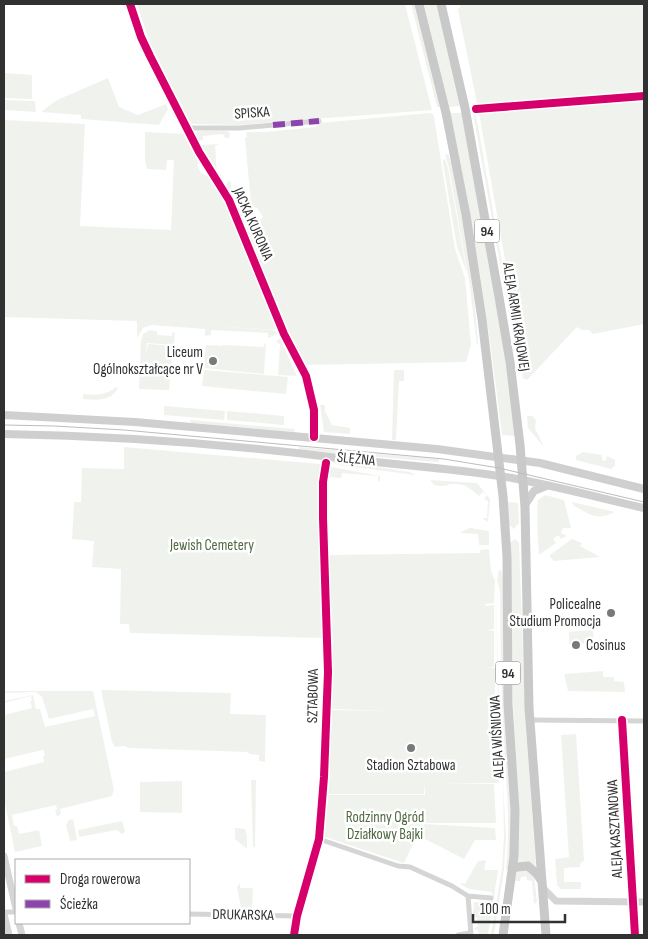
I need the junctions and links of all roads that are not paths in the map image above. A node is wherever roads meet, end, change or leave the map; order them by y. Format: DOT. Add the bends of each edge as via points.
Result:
graph roads {
  1 [pos="130,4"];
  2 [pos="419,4"];
  3 [pos="441,4"];
  4 [pos="319,121"];
  5 [pos="187,128"];
  6 [pos="4,415"];
  7 [pos="4,434"];
  8 [pos="314,437"];
  9 [pos="331,457"];
  10 [pos="498,457"];
  11 [pos="521,460"];
  12 [pos="500,476"];
  13 [pos="523,480"];
  14 [pos="546,486"];
  15 [pos="644,489"];
  16 [pos="525,507"];
  17 [pos="644,508"];
  18 [pos="530,720"];
  19 [pos="622,720"];
  20 [pos="644,721"];
  21 [pos="319,839"];
  22 [pos="4,856"];
  23 [pos="512,870"];
  24 [pos="542,885"];
  25 [pos="468,896"];
  26 [pos="491,898"];
  27 [pos="556,901"];
  28 [pos="633,902"];
  29 [pos="644,902"];
  30 [pos="15,906"];
  31 [pos="4,913"];
  32 [pos="190,914"];
  33 [pos="544,914"];
  34 [pos="297,916"];
  35 [pos="471,934"];
  36 [pos="9,935"];
  37 [pos="294,935"];
  38 [pos="458,935"];
  39 [pos="503,935"];
  40 [pos="546,935"];
  41 [pos="635,935"];
  1 -- 5 [label="street, JACKA KURONIA" via="147,52"];
  2 -- 10 [label="main road, 94" via="445,109 466,215"];
  3 -- 11 [label="main road, ALEJA ARMII KRAJOWEJ / 94" via="465,108 499,297"];
  4 -- 5 [label="street, SPISKA" via="240,128"];
  5 -- 8 [label="street, JACKA KURONIA" via="229,200 284,334 306,376 314,410"];
  6 -- 8 [label="main road, ŚLĘŻNA"];
  7 -- 9 [label="main road, ŚLĘŻNA" via="138,439"];
  8 -- 10 [label="main road, ŚLĘŻNA"];
  9 -- 12 [label="main road, ŚLĘŻNA"];
  9 -- 21 [label="street, SZTABOWA" via="325,467 323,482 326,733"];
  10 -- 11 [label="main road, ŚLĘŻNA"];
  10 -- 12 [label="main road, 94"];
  11 -- 13 [label="main road, 94"];
  11 -- 15 [label="main road, ŚLĘŻNA"];
  12 -- 13 [label="main road, ŚLĘŻNA"];
  12 -- 23 [label="main road, ALEJA WIŚNIOWA / 94" via="506,549 508,704 515,810"];
  13 -- 14 [label="main road, ŚLĘŻNA"];
  13 -- 16 [label="main road, 94"];
  14 -- 16 [label="main road" via="534,491"];
  14 -- 17 [label="main road, ŚLĘŻNA"];
  16 -- 18 [label="main road, 94"];
  18 -- 19 [label="street"];
  18 -- 24 [label="main road, 94"];
  19 -- 20 [label="street"];
  19 -- 28 [label="street, ALEJA KASZTANOWA"];
  21 -- 25 [label="street" via="398,866 410,867"];
  21 -- 34 [label="street, SZTABOWA"];
  22 -- 30 [label="street"];
  23 -- 24 [label="main road" via="528,866"];
  23 -- 39 [label="main road, ALEJA WIŚNIOWA / 94"];
  24 -- 27 [label="street"];
  24 -- 33 [label="main road, 94"];
  25 -- 26 [label="street"];
  25 -- 35 [label="street"];
  27 -- 28 [label="street"];
  27 -- 33 [label="street"];
  28 -- 29 [label="street"];
  28 -- 41 [label="street, ALEJA KASZTANOWA"];
  31 -- 36 [label="street"];
  32 -- 34 [label="street, DRUKARSKA"];
  33 -- 40 [label="main road, 94"];
  34 -- 37 [label="street, SZTABOWA"];
  35 -- 38 [label="street"];
}
